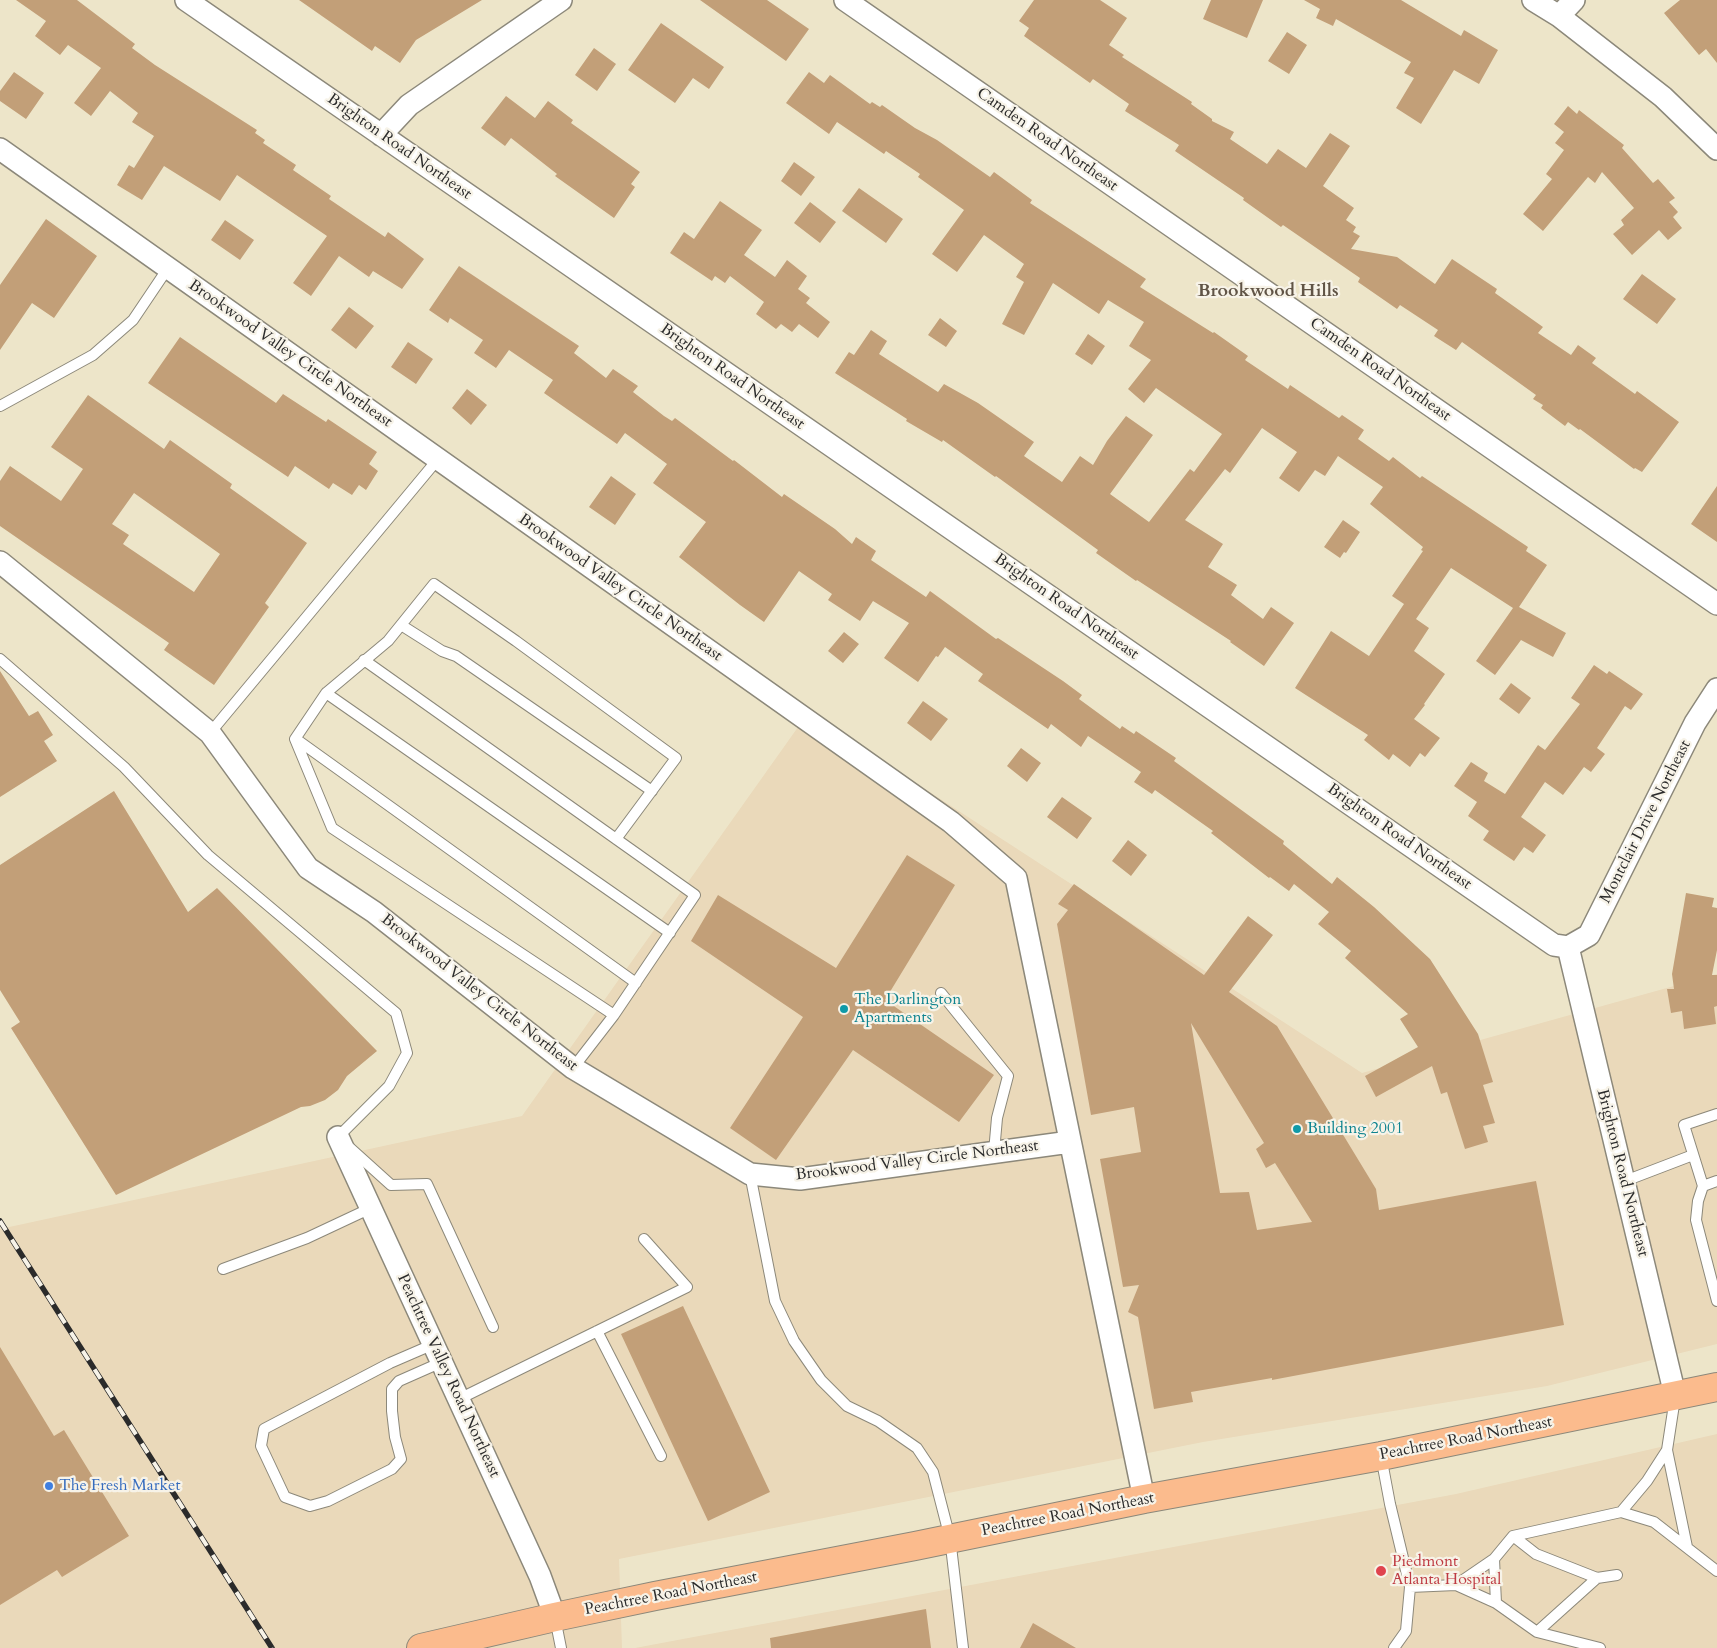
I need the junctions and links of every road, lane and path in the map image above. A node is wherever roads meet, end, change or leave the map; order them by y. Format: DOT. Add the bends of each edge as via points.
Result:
graph roads {
  1 [pos="186,0"];
  2 [pos="561,0"];
  3 [pos="845,0"];
  4 [pos="1533,0"];
  5 [pos="1574,0"];
  6 [pos="1559,16"];
  7 [pos="381,135"];
  8 [pos="0,149"];
  9 [pos="1717,149"];
  10 [pos="168,268"];
  11 [pos="0,406"];
  12 [pos="438,459"];
  13 [pos="0,562"];
  14 [pos="1717,604"];
  15 [pos="401,625"];
  16 [pos="0,659"];
  17 [pos="364,660"];
  18 [pos="1717,689"];
  19 [pos="326,693"];
  20 [pos="210,733"];
  21 [pos="295,739"];
  22 [pos="652,791"];
  23 [pos="616,839"];
  24 [pos="670,933"];
  25 [pos="1568,947"];
  26 [pos="636,983"];
  27 [pos="941,993"];
  28 [pos="614,1015"];
  29 [pos="573,1068"];
  30 [pos="1717,1114"];
  31 [pos="338,1137"];
  32 [pos="1070,1142"];
  33 [pos="994,1152"];
  34 [pos="1693,1155"];
  35 [pos="750,1174"];
  36 [pos="1625,1181"];
  37 [pos="1717,1181"];
  38 [pos="1704,1186"];
  39 [pos="371,1208"];
  40 [pos="644,1239"];
  41 [pos="223,1269"];
  42 [pos="1717,1301"];
  43 [pos="493,1327"];
  44 [pos="598,1331"];
  45 [pos="438,1353"];
  46 [pos="1717,1387"];
  47 [pos="1675,1395"];
  48 [pos="459,1399"];
  49 [pos="1667,1450"];
  50 [pos="661,1456"];
  51 [pos="1381,1456"];
  52 [pos="1144,1499"];
  53 [pos="1621,1512"];
  54 [pos="1513,1536"];
  55 [pos="950,1538"];
  56 [pos="1687,1547"];
  57 [pos="1494,1559"];
  58 [pos="1717,1571"];
  59 [pos="1617,1575"];
  60 [pos="1597,1578"];
  61 [pos="1456,1585"];
  62 [pos="1410,1587"];
  63 [pos="1496,1603"];
  64 [pos="555,1617"];
  65 [pos="1537,1632"];
  66 [pos="421,1648"];
  67 [pos="561,1648"];
  68 [pos="963,1648"];
  69 [pos="1394,1648"];
  70 [pos="1600,1648"];
  1 -- 7 [label="street, Brighton Road Northeast"];
  2 -- 7 [label="street" via="409,105"];
  3 -- 14 [label="street, Camden Road Northeast"];
  4 -- 6 [label="street"];
  5 -- 6 [label="street"];
  6 -- 9 [label="street" via="1663,97"];
  7 -- 25 [label="street, Brighton Road Northeast" via="1554,945"];
  8 -- 10 [label="street, Brookwood Valley Circle Northeast"];
  10 -- 11 [label="lane" via="134,320 93,355"];
  10 -- 12 [label="street, Brookwood Valley Circle Northeast"];
  12 -- 20 [label="lane"];
  12 -- 32 [label="street, Brookwood Valley Circle Northeast" via="950,822 1016,878"];
  13 -- 20 [label="street, Brookwood Valley Circle Northeast"];
  15 -- 17 [label="lane" via="388,641"];
  15 -- 22 [label="lane" via="442,651 456,656"];
  15 -- 22 [label="lane" via="434,584 676,758"];
  16 -- 31 [label="lane" via="124,767 208,855 396,1013 407,1053 389,1086"];
  17 -- 19 [label="lane"];
  17 -- 23 [label="lane"];
  18 -- 25 [label="street, Montclair Drive Northeast" via="1696,723 1589,935"];
  19 -- 21 [label="lane"];
  19 -- 24 [label="lane"];
  20 -- 29 [label="street, Brookwood Valley Circle Northeast" via="308,868 374,912"];
  21 -- 26 [label="lane"];
  21 -- 28 [label="lane" via="332,828"];
  22 -- 23 [label="lane"];
  23 -- 24 [label="lane" via="695,895"];
  24 -- 26 [label="lane"];
  25 -- 36 [label="street, Brighton Road Northeast"];
  26 -- 28 [label="lane"];
  27 -- 33 [label="lane" via="1008,1076 997,1118"];
  28 -- 29 [label="lane"];
  29 -- 35 [label="street, Brookwood Valley Circle Northeast"];
  30 -- 34 [label="lane" via="1684,1126"];
  31 -- 39 [label="street, Peachtree Valley Road Northeast"];
  31 -- 43 [label="lane" via="391,1186 427,1184"];
  32 -- 33 [label="street, Brookwood Valley Circle Northeast"];
  32 -- 52 [label="street, Brookwood Valley Circle Northeast"];
  33 -- 35 [label="street, Brookwood Valley Circle Northeast" via="800,1179"];
  34 -- 36 [label="lane"];
  34 -- 38 [label="lane"];
  35 -- 55 [label="lane" via="775,1301 794,1341 820,1380 847,1406 878,1421 917,1448 933,1472"];
  36 -- 47 [label="street, Brighton Road Northeast"];
  37 -- 38 [label="lane"];
  38 -- 42 [label="lane" via="1696,1220"];
  39 -- 41 [label="lane" via="307,1238"];
  39 -- 45 [label="street, Peachtree Valley Road Northeast"];
  40 -- 44 [label="lane" via="687,1287"];
  44 -- 48 [label="lane"];
  44 -- 50 [label="lane"];
  45 -- 45 [label="lane" via="390,1363 264,1429 261,1446 285,1497 310,1506 392,1469 401,1458 392,1411 392,1389"];
  45 -- 48 [label="street, Peachtree Valley Road Northeast"];
  46 -- 47 [label="highway, Peachtree Road Northeast"];
  47 -- 49 [label="lane"];
  47 -- 51 [label="highway, Peachtree Road Northeast"];
  48 -- 64 [label="street, Peachtree Valley Road Northeast" via="540,1576"];
  49 -- 53 [label="lane"];
  49 -- 56 [label="lane"];
  51 -- 52 [label="highway, Peachtree Road Northeast"];
  51 -- 62 [label="lane"];
  52 -- 55 [label="highway, Peachtree Road Northeast"];
  53 -- 54 [label="lane"];
  53 -- 56 [label="lane" via="1654,1522"];
  54 -- 57 [label="lane"];
  54 -- 60 [label="lane" via="1536,1554"];
  55 -- 64 [label="highway, Peachtree Road Northeast"];
  55 -- 68 [label="lane"];
  56 -- 58 [label="lane"];
  57 -- 61 [label="lane"];
  57 -- 63 [label="lane"];
  59 -- 60 [label="lane"];
  60 -- 65 [label="lane"];
  61 -- 62 [label="lane"];
  61 -- 63 [label="lane"];
  62 -- 69 [label="lane" via="1406,1631"];
  63 -- 65 [label="lane"];
  64 -- 66 [label="highway, Peachtree Road Northeast"];
  64 -- 67 [label="lane"];
  65 -- 70 [label="lane"];
}
